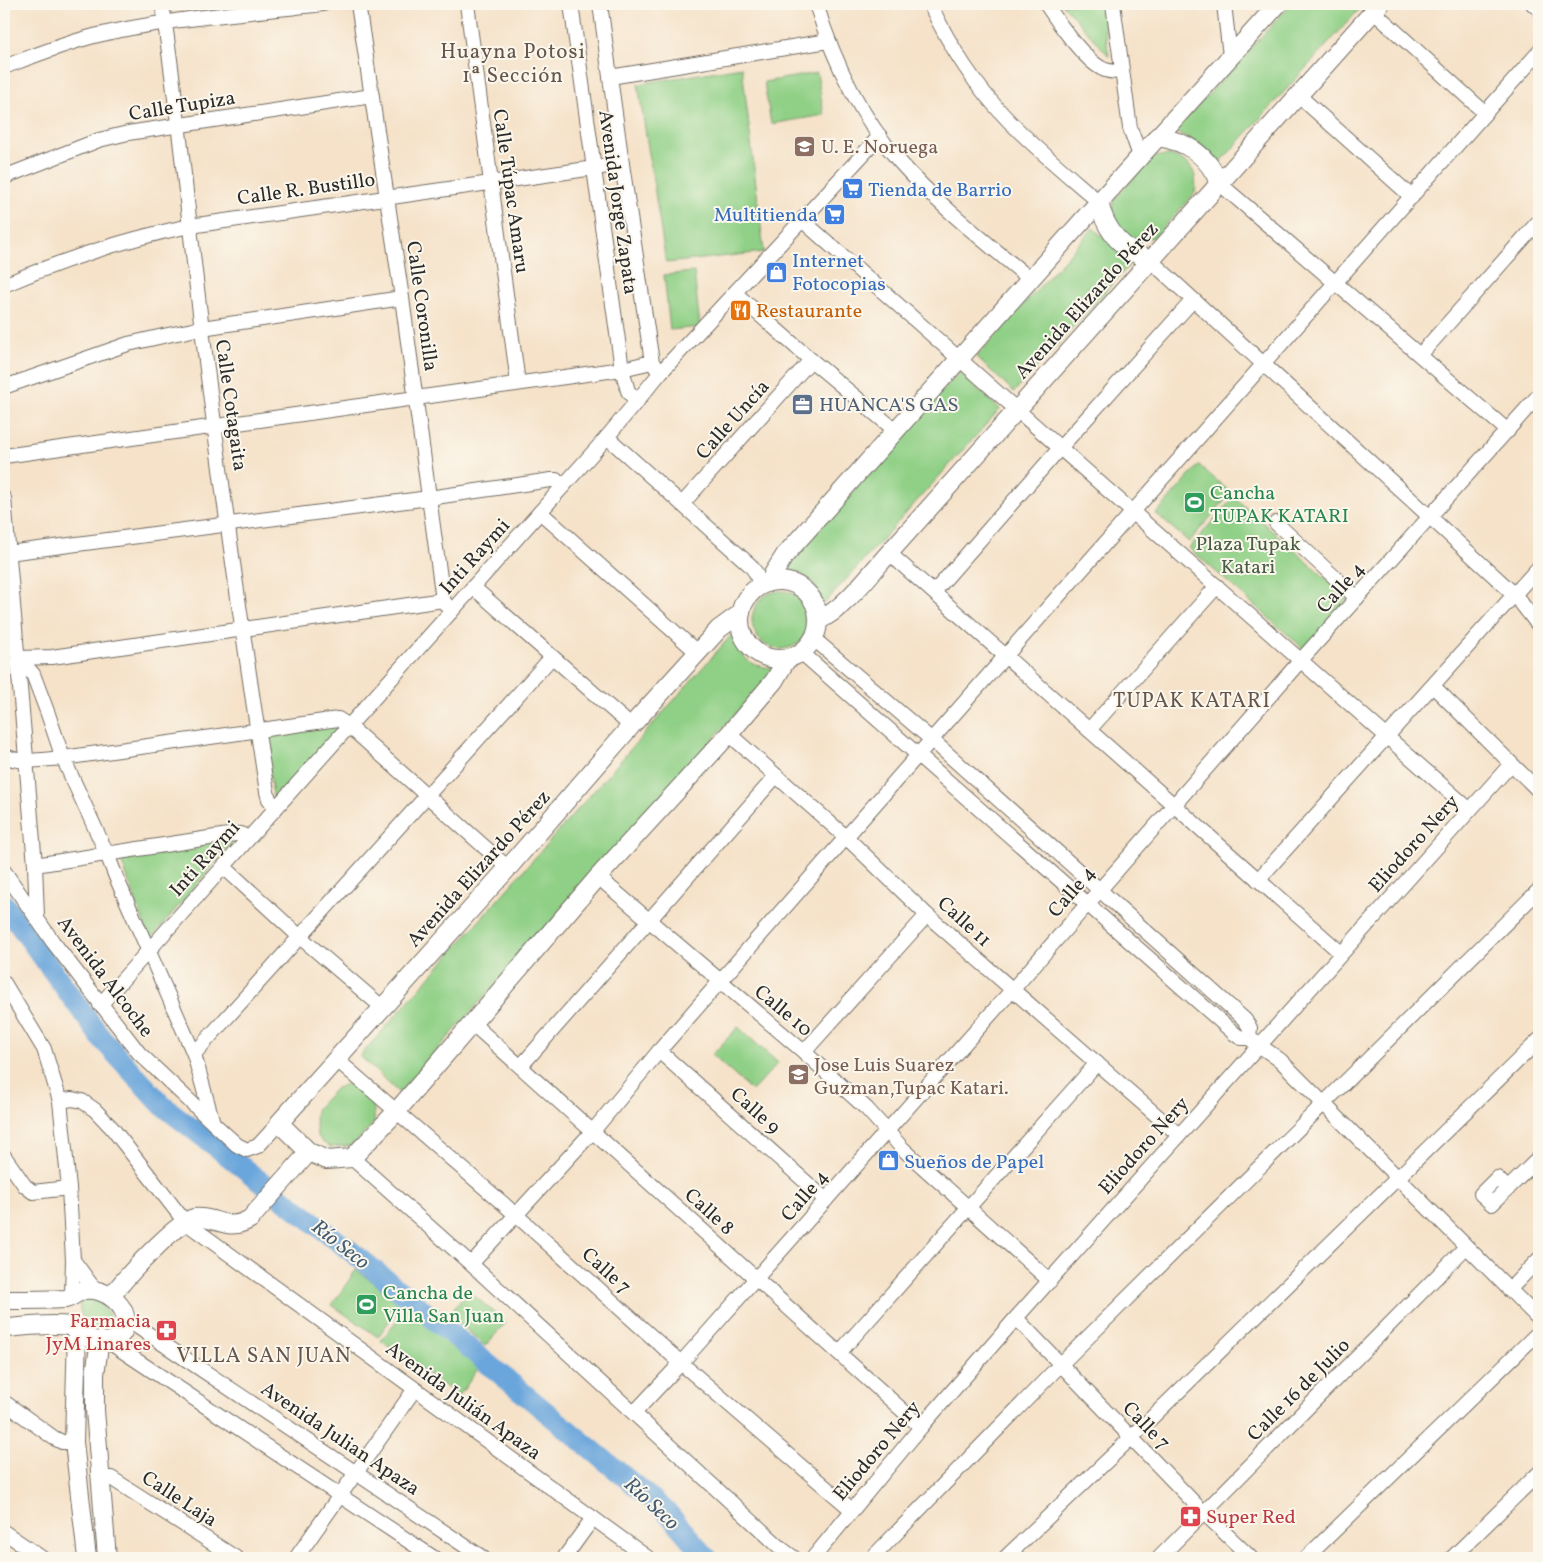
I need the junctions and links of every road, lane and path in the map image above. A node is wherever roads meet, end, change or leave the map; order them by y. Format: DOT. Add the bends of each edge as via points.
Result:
graph roads {
  1 [pos="162,4"];
  2 [pos="323,4"];
  3 [pos="358,4"];
  4 [pos="467,4"];
  5 [pos="571,4"];
  6 [pos="600,4"];
  7 [pos="816,4"];
  8 [pos="930,4"];
  9 [pos="1046,4"];
  10 [pos="1112,4"];
  11 [pos="1224,4"];
  12 [pos="1278,4"];
  13 [pos="1532,4"];
  14 [pos="1377,8"];
  15 [pos="1539,10"];
  16 [pos="165,22"];
  17 [pos="828,41"];
  18 [pos="1539,52"];
  19 [pos="1230,56"];
  20 [pos="4,67"];
  21 [pos="1122,72"];
  22 [pos="610,77"];
  23 [pos="1298,95"];
  24 [pos="372,96"];
  25 [pos="1485,113"];
  26 [pos="179,125"];
  27 [pos="880,136"];
  28 [pos="1157,137"];
  29 [pos="1140,156"];
  30 [pos="622,164"];
  31 [pos="594,168"];
  32 [pos="4,177"];
  33 [pos="1219,183"];
  34 [pos="491,184"];
  35 [pos="387,197"];
  36 [pos="1412,197"];
  37 [pos="1099,202"];
  38 [pos="802,220"];
  39 [pos="1539,221"];
  40 [pos="190,226"];
  41 [pos="1150,260"];
  42 [pos="1030,279"];
  43 [pos="1335,282"];
  44 [pos="4,285"];
  45 [pos="735,293"];
  46 [pos="402,298"];
  47 [pos="1193,300"];
  48 [pos="202,328"];
  49 [pos="1420,355"];
  50 [pos="959,359"];
  51 [pos="812,360"];
  52 [pos="652,362"];
  53 [pos="1263,364"];
  54 [pos="622,369"];
  55 [pos="662,372"];
  56 [pos="518,383"];
  57 [pos="4,387"];
  58 [pos="1539,395"];
  59 [pos="415,398"];
  60 [pos="636,402"];
  61 [pos="1016,409"];
  62 [pos="215,426"];
  63 [pos="896,430"];
  64 [pos="1508,431"];
  65 [pos="606,437"];
  66 [pos="1060,448"];
  67 [pos="4,456"];
  68 [pos="564,485"];
  69 [pos="4,498"];
  70 [pos="429,498"];
  71 [pos="682,504"];
  72 [pos="540,512"];
  73 [pos="1133,512"];
  74 [pos="1430,517"];
  75 [pos="5,520"];
  76 [pos="1276,523"];
  77 [pos="228,525"];
  78 [pos="8,553"];
  79 [pos="889,553"];
  80 [pos="1539,567"];
  81 [pos="7,580"];
  82 [pos="766,583"];
  83 [pos="1217,586"];
  84 [pos="473,587"];
  85 [pos="934,592"];
  86 [pos="1515,595"];
  87 [pos="1357,598"];
  88 [pos="447,606"];
  89 [pos="740,613"];
  90 [pos="819,620"];
  91 [pos="1539,626"];
  92 [pos="243,628"];
  93 [pos="814,639"];
  94 [pos="698,652"];
  95 [pos="795,656"];
  96 [pos="552,657"];
  97 [pos="1006,657"];
  98 [pos="19,658"];
  99 [pos="1301,660"];
  100 [pos="1433,686"];
  101 [pos="349,726"];
  102 [pos="631,726"];
  103 [pos="257,730"];
  104 [pos="1090,730"];
  105 [pos="729,734"];
  106 [pos="1387,737"];
  107 [pos="932,740"];
  108 [pos="4,755"];
  109 [pos="918,755"];
  110 [pos="63,758"];
  111 [pos="26,760"];
  112 [pos="1511,764"];
  113 [pos="776,776"];
  114 [pos="1539,791"];
  115 [pos="427,794"];
  116 [pos="1174,805"];
  117 [pos="276,808"];
  118 [pos="1470,810"];
  119 [pos="847,838"];
  120 [pos="248,839"];
  121 [pos="107,854"];
  122 [pos="35,865"];
  123 [pos="224,867"];
  124 [pos="508,868"];
  125 [pos="4,871"];
  126 [pos="598,877"];
  127 [pos="1258,880"];
  128 [pos="1100,889"];
  129 [pos="1539,890"];
  130 [pos="1087,903"];
  131 [pos="927,914"];
  132 [pos="37,916"];
  133 [pos="649,920"];
  134 [pos="300,937"];
  135 [pos="148,951"];
  136 [pos="1341,953"];
  137 [pos="720,982"];
  138 [pos="4,983"];
  139 [pos="1012,990"];
  140 [pos="100,1005"];
  141 [pos="382,1007"];
  142 [pos="473,1024"];
  143 [pos="1254,1041"];
  144 [pos="1537,1047"];
  145 [pos="659,1051"];
  146 [pos="804,1052"];
  147 [pos="194,1054"];
  148 [pos="336,1059"];
  149 [pos="1097,1064"];
  150 [pos="521,1066"];
  151 [pos="60,1101"];
  152 [pos="1324,1103"];
  153 [pos="396,1112"];
  154 [pos="279,1123"];
  155 [pos="213,1124"];
  156 [pos="593,1131"];
  157 [pos="887,1131"];
  158 [pos="1179,1135"];
  159 [pos="309,1152"];
  160 [pos="4,1156"];
  161 [pos="352,1158"];
  162 [pos="1539,1158"];
  163 [pos="1397,1177"];
  164 [pos="69,1188"];
  165 [pos="1508,1188"];
  166 [pos="826,1200"];
  167 [pos="969,1208"];
  168 [pos="515,1214"];
  169 [pos="185,1222"];
  170 [pos="1466,1247"];
  171 [pos="1539,1259"];
  172 [pos="73,1260"];
  173 [pos="471,1264"];
  174 [pos="756,1280"];
  175 [pos="1050,1281"];
  176 [pos="1509,1290"];
  177 [pos="103,1293"];
  178 [pos="71,1297"];
  179 [pos="4,1300"];
  180 [pos="1016,1318"];
  181 [pos="126,1319"];
  182 [pos="1539,1319"];
  183 [pos="4,1328"];
  184 [pos="74,1329"];
  185 [pos="1539,1332"];
  186 [pos="104,1341"];
  187 [pos="839,1353"];
  188 [pos="681,1363"];
  189 [pos="1061,1364"];
  190 [pos="414,1390"];
  191 [pos="4,1402"];
  192 [pos="634,1413"];
  193 [pos="921,1427"];
  194 [pos="1132,1437"];
  195 [pos="74,1442"];
  196 [pos="355,1472"];
  197 [pos="1539,1472"];
  198 [pos="100,1478"];
  199 [pos="339,1495"];
  200 [pos="852,1510"];
  201 [pos="1204,1513"];
  202 [pos="593,1518"];
  203 [pos="4,1532"];
  204 [pos="42,1558"];
  205 [pos="87,1558"];
  206 [pos="107,1558"];
  207 [pos="236,1558"];
  208 [pos="296,1558"];
  209 [pos="434,1558"];
  210 [pos="483,1558"];
  211 [pos="564,1558"];
  212 [pos="648,1558"];
  213 [pos="794,1558"];
  214 [pos="813,1558"];
  215 [pos="872,1558"];
  216 [pos="1005,1558"];
  217 [pos="1159,1558"];
  218 [pos="1251,1558"];
  219 [pos="1306,1558"];
  220 [pos="1452,1558"];
  1 -- 16 [label="street, Calle Cotagaita"];
  2 -- 16 [label="street"];
  3 -- 24 [label="street, Calle Coronilla"];
  4 -- 34 [label="street, Calle Túpac Amaru"];
  5 -- 31 [label="street, Avenida Jorge Zapata"];
  6 -- 22 [label="street, Avenida Jorge Zapata"];
  7 -- 17 [label="street"];
  8 -- 37 [label="street" via="957,56 989,99"];
  9 -- 21 [label="street" via="1094,63 1102,69"];
  10 -- 21 [label="street"];
  11 -- 19 [label="street"];
  12 -- 19 [label="main road"];
  13 -- 15 [label="street"];
  14 -- 23 [label="main road, Avenida Elizardo Pérez"];
  14 -- 25 [label="street"];
  16 -- 20 [label="street" via="92,37"];
  16 -- 26 [label="street, Calle Cotagaita"];
  17 -- 22 [label="street"];
  17 -- 27 [label="street" via="858,105"];
  18 -- 25 [label="street"];
  19 -- 28 [label="main road"];
  21 -- 29 [label="street" via="1130,128"];
  22 -- 30 [label="street, Avenida Jorge Zapata"];
  23 -- 33 [label="main road, Avenida Elizardo Pérez"];
  23 -- 36 [label="street"];
  24 -- 26 [label="street, Calle Tupiza"];
  24 -- 35 [label="street, Calle Coronilla"];
  25 -- 36 [label="street"];
  26 -- 32 [label="street, Calle Tupiza" via="99,140"];
  26 -- 40 [label="street, Calle Cotagaita"];
  27 -- 38 [label="street, Inti Raymi"];
  27 -- 42 [label="street" via="900,162 953,214"];
  28 -- 29 [label="main road"];
  28 -- 33 [label="main road" via="1176,140 1192,148 1211,167"];
  29 -- 37 [label="main road"];
  30 -- 31 [label="street, Calle R. Bustillo"];
  30 -- 52 [label="street, Avenida Jorge Zapata"];
  31 -- 34 [label="street, Calle R. Bustillo"];
  31 -- 54 [label="street, Avenida Jorge Zapata"];
  33 -- 41 [label="main road, Avenida Elizardo Pérez"];
  33 -- 43 [label="street"];
  34 -- 35 [label="street, Calle R. Bustillo"];
  34 -- 56 [label="street, Calle Túpac Amaru"];
  35 -- 40 [label="street, Calle R. Bustillo"];
  35 -- 46 [label="street, Calle Coronilla"];
  36 -- 43 [label="street"];
  37 -- 41 [label="main road" via="1106,225 1116,238 1128,250"];
  37 -- 42 [label="main road"];
  38 -- 45 [label="street, Inti Raymi"];
  38 -- 50 [label="street"];
  39 -- 49 [label="street"];
  40 -- 44 [label="street, Calle R. Bustillo" via="86,253"];
  40 -- 48 [label="street, Calle Cotagaita"];
  41 -- 47 [label="street"];
  41 -- 61 [label="main road, Avenida Elizardo Pérez"];
  42 -- 50 [label="main road"];
  43 -- 49 [label="street"];
  43 -- 53 [label="street"];
  45 -- 51 [label="street"];
  45 -- 55 [label="street, Inti Raymi"];
  46 -- 48 [label="street"];
  46 -- 59 [label="street, Calle Coronilla"];
  47 -- 53 [label="street"];
  47 -- 66 [label="street"];
  48 -- 57 [label="street" via="128,344"];
  48 -- 62 [label="street, Calle Cotagaita"];
  49 -- 64 [label="street"];
  50 -- 61 [label="street"];
  50 -- 63 [label="main road"];
  51 -- 63 [label="street"];
  51 -- 71 [label="street, Calle Uncía"];
  52 -- 54 [label="street"];
  52 -- 55 [label="street"];
  53 -- 73 [label="street"];
  53 -- 74 [label="street"];
  54 -- 56 [label="street"];
  54 -- 60 [label="street, Avenida Jorge Zapata" via="628,391"];
  55 -- 60 [label="street, Inti Raymi"];
  56 -- 59 [label="street"];
  58 -- 64 [label="street, Calle 4"];
  59 -- 62 [label="street"];
  59 -- 70 [label="street, Calle Coronilla"];
  60 -- 65 [label="street, Inti Raymi"];
  61 -- 66 [label="street"];
  61 -- 79 [label="main road, Avenida Elizardo Pérez"];
  62 -- 67 [label="street"];
  62 -- 77 [label="street, Calle Cotagaita"];
  63 -- 82 [label="main road" via="785,555"];
  64 -- 74 [label="street, Calle 4"];
  65 -- 68 [label="street, Inti Raymi"];
  65 -- 71 [label="street"];
  66 -- 73 [label="street"];
  66 -- 85 [label="street"];
  68 -- 70 [label="street" via="551,480"];
  68 -- 72 [label="street, Inti Raymi"];
  69 -- 75 [label="street, Avenida Alcoche"];
  70 -- 77 [label="street"];
  70 -- 88 [label="street, Calle Coronilla"];
  71 -- 82 [label="street"];
  72 -- 84 [label="street, Inti Raymi"];
  72 -- 94 [label="street"];
  73 -- 83 [label="street"];
  73 -- 97 [label="street"];
  74 -- 86 [label="street"];
  74 -- 87 [label="street, Calle 4"];
  75 -- 78 [label="street, Avenida Alcoche"];
  76 -- 87 [label="street"];
  77 -- 78 [label="street"];
  77 -- 92 [label="street, Calle Cotagaita"];
  78 -- 81 [label="street, Avenida Alcoche"];
  79 -- 85 [label="street"];
  79 -- 90 [label="main road, Avenida Elizardo Pérez" via="838,608"];
  80 -- 86 [label="street"];
  81 -- 98 [label="street, Avenida Alcoche"];
  82 -- 89 [label="main road" via="745,600"];
  82 -- 90 [label="main road" via="780,580 807,592 816,605"];
  83 -- 99 [label="street"];
  83 -- 104 [label="street"];
  84 -- 88 [label="street, Inti Raymi"];
  84 -- 96 [label="street"];
  85 -- 97 [label="street"];
  86 -- 91 [label="street"];
  86 -- 100 [label="street"];
  87 -- 99 [label="street, Calle 4"];
  88 -- 92 [label="street"];
  88 -- 101 [label="street, Inti Raymi"];
  89 -- 94 [label="main road, Avenida Elizardo Pérez" via="719,629"];
  89 -- 95 [label="main road" via="741,629 752,649 765,657 780,660"];
  90 -- 93 [label="main road"];
  92 -- 98 [label="street" via="52,657"];
  92 -- 103 [label="street, Calle Cotagaita"];
  93 -- 95 [label="main road"];
  93 -- 107 [label="street"];
  94 -- 102 [label="main road, Avenida Elizardo Pérez"];
  95 -- 105 [label="main road"];
  95 -- 109 [label="street"];
  96 -- 102 [label="street"];
  96 -- 115 [label="street"];
  97 -- 104 [label="street"];
  97 -- 107 [label="street"];
  98 -- 110 [label="street" via="33,674"];
  98 -- 111 [label="street, Avenida Alcoche"];
  99 -- 106 [label="street"];
  99 -- 116 [label="street, Calle 4"];
  100 -- 106 [label="street"];
  100 -- 112 [label="street"];
  101 -- 103 [label="street" via="338,719"];
  101 -- 115 [label="street"];
  101 -- 117 [label="street, Inti Raymi"];
  102 -- 124 [label="main road, Avenida Elizardo Pérez"];
  103 -- 110 [label="street"];
  103 -- 117 [label="street, Calle Cotagaita" via="269,799"];
  104 -- 116 [label="street"];
  105 -- 113 [label="street, Calle 11"];
  105 -- 126 [label="main road"];
  106 -- 118 [label="street"];
  106 -- 127 [label="street"];
  107 -- 109 [label="street"];
  107 -- 128 [label="street"];
  108 -- 111 [label="street"];
  109 -- 119 [label="street"];
  109 -- 130 [label="street"];
  110 -- 111 [label="street"];
  110 -- 121 [label="street"];
  111 -- 122 [label="street, Avenida Alcoche"];
  112 -- 114 [label="street"];
  112 -- 118 [label="street, Eliodoro Nery"];
  113 -- 119 [label="street, Calle 11"];
  113 -- 133 [label="street"];
  115 -- 124 [label="street"];
  115 -- 134 [label="street"];
  116 -- 127 [label="street"];
  116 -- 128 [label="street, Calle 4"];
  117 -- 120 [label="street, Inti Raymi"];
  118 -- 136 [label="street, Eliodoro Nery"];
  119 -- 131 [label="street, Calle 11"];
  119 -- 137 [label="street"];
  120 -- 121 [label="street" via="235,834"];
  120 -- 123 [label="street, Inti Raymi"];
  121 -- 122 [label="street"];
  121 -- 135 [label="street"];
  122 -- 132 [label="street, Avenida Alcoche"];
  123 -- 134 [label="street"];
  123 -- 135 [label="street, Inti Raymi"];
  124 -- 141 [label="main road, Avenida Elizardo Pérez"];
  125 -- 132 [label="street"];
  126 -- 133 [label="street, Calle 10"];
  126 -- 142 [label="main road"];
  127 -- 136 [label="street"];
  128 -- 130 [label="street, Calle 4"];
  128 -- 143 [label="street" via="1245,1020"];
  129 -- 152 [label="street"];
  130 -- 139 [label="street, Calle 4"];
  130 -- 143 [label="street" via="1235,1034"];
  131 -- 139 [label="street, Calle 11"];
  131 -- 146 [label="street"];
  132 -- 140 [label="street, Avenida Alcoche"];
  133 -- 137 [label="street, Calle 10"];
  133 -- 150 [label="street"];
  134 -- 141 [label="street"];
  134 -- 147 [label="street"];
  135 -- 140 [label="street, Inti Raymi"];
  135 -- 147 [label="street"];
  136 -- 143 [label="street, Eliodoro Nery"];
  137 -- 145 [label="street"];
  137 -- 146 [label="street, Calle 10"];
  138 -- 151 [label="street" via="44,1049"];
  139 -- 149 [label="street, Calle 11"];
  139 -- 157 [label="street, Calle 4"];
  140 -- 155 [label="street, Avenida Alcoche" via="139,1053"];
  141 -- 148 [label="main road, Avenida Elizardo Pérez"];
  142 -- 150 [label="street, Calle 8"];
  142 -- 153 [label="main road"];
  143 -- 152 [label="street" via="1280,1060"];
  143 -- 158 [label="street, Eliodoro Nery"];
  144 -- 163 [label="street"];
  145 -- 156 [label="street"];
  145 -- 166 [label="street, Calle 9"];
  146 -- 157 [label="street, Calle 10" via="868,1109"];
  147 -- 155 [label="street"];
  148 -- 153 [label="street, Calle 7"];
  148 -- 154 [label="main road, Avenida Elizardo Pérez"];
  149 -- 158 [label="street, Calle 11"];
  149 -- 167 [label="street"];
  150 -- 156 [label="street, Calle 8"];
  151 -- 164 [label="street"];
  151 -- 169 [label="street, Avenida Julián Apaza" via="82,1101 96,1110"];
  152 -- 163 [label="street"];
  152 -- 189 [label="street"];
  153 -- 161 [label="main road"];
  153 -- 168 [label="street, Calle 7"];
  154 -- 155 [label="street, Avenida Alcoche" via="258,1146 247,1150"];
  154 -- 159 [label="main road"];
  156 -- 168 [label="street"];
  156 -- 174 [label="street, Calle 8"];
  157 -- 166 [label="street, Calle 4"];
  157 -- 167 [label="street, Calle 10"];
  158 -- 175 [label="street, Eliodoro Nery"];
  159 -- 161 [label="main road" via="328,1160"];
  159 -- 169 [label="main road" via="250,1219 233,1225 204,1218"];
  160 -- 164 [label="street" via="32,1192"];
  161 -- 173 [label="street"];
  162 -- 165 [label="street"];
  163 -- 170 [label="street"];
  163 -- 194 [label="street"];
  164 -- 172 [label="street"];
  166 -- 174 [label="street, Calle 4"];
  167 -- 175 [label="street, Calle 10"];
  167 -- 187 [label="street"];
  168 -- 173 [label="street"];
  168 -- 188 [label="street, Calle 7"];
  169 -- 177 [label="main road"];
  169 -- 190 [label="street, Avenida Julián Apaza"];
  170 -- 176 [label="street"];
  170 -- 201 [label="street, Calle 16 de Julio"];
  171 -- 176 [label="street"];
  172 -- 177 [label="street"];
  172 -- 178 [label="street"];
  173 -- 192 [label="street"];
  174 -- 187 [label="street, Calle 8"];
  174 -- 188 [label="street, Calle 4"];
  175 -- 180 [label="street, Eliodoro Nery"];
  176 -- 182 [label="street"];
  177 -- 178 [label="main road" via="88,1289"];
  177 -- 181 [label="main road" via="121,1306"];
  178 -- 179 [label="main road"];
  178 -- 184 [label="main road" via="66,1315"];
  180 -- 189 [label="street, Calle 7"];
  180 -- 193 [label="street, Eliodoro Nery"];
  181 -- 186 [label="main road" via="117,1340"];
  181 -- 196 [label="street, Avenida Julian Apaza"];
  183 -- 184 [label="main road" via="54,1326"];
  184 -- 186 [label="main road" via="92,1340"];
  184 -- 195 [label="main road"];
  185 -- 219 [label="street"];
  186 -- 198 [label="main road" via="95,1374"];
  186 -- 199 [label="street"];
  187 -- 193 [label="street, Calle 8"];
  188 -- 192 [label="street, Calle 4"];
  188 -- 200 [label="street, Calle 7"];
  189 -- 194 [label="street, Calle 7"];
  189 -- 215 [label="street"];
  190 -- 196 [label="street"];
  190 -- 202 [label="street, Avenida Julián Apaza"];
  191 -- 195 [label="street" via="54,1438"];
  192 -- 213 [label="street"];
  193 -- 200 [label="street, Eliodoro Nery"];
  194 -- 201 [label="street, Calle 7"];
  194 -- 216 [label="street"];
  195 -- 205 [label="main road"];
  196 -- 199 [label="street"];
  196 -- 210 [label="street, Avenida Julian Apaza"];
  197 -- 220 [label="street"];
  198 -- 206 [label="main road"];
  198 -- 207 [label="street, Calle Laja" via="111,1478"];
  199 -- 208 [label="street"];
  199 -- 209 [label="street"];
  200 -- 214 [label="street, Eliodoro Nery"];
  201 -- 217 [label="street, Calle 16 de Julio"];
  201 -- 218 [label="street, Calle 7"];
  202 -- 211 [label="street"];
  202 -- 212 [label="street, Avenida Julián Apaza"];
  203 -- 204 [label="street"];
}
